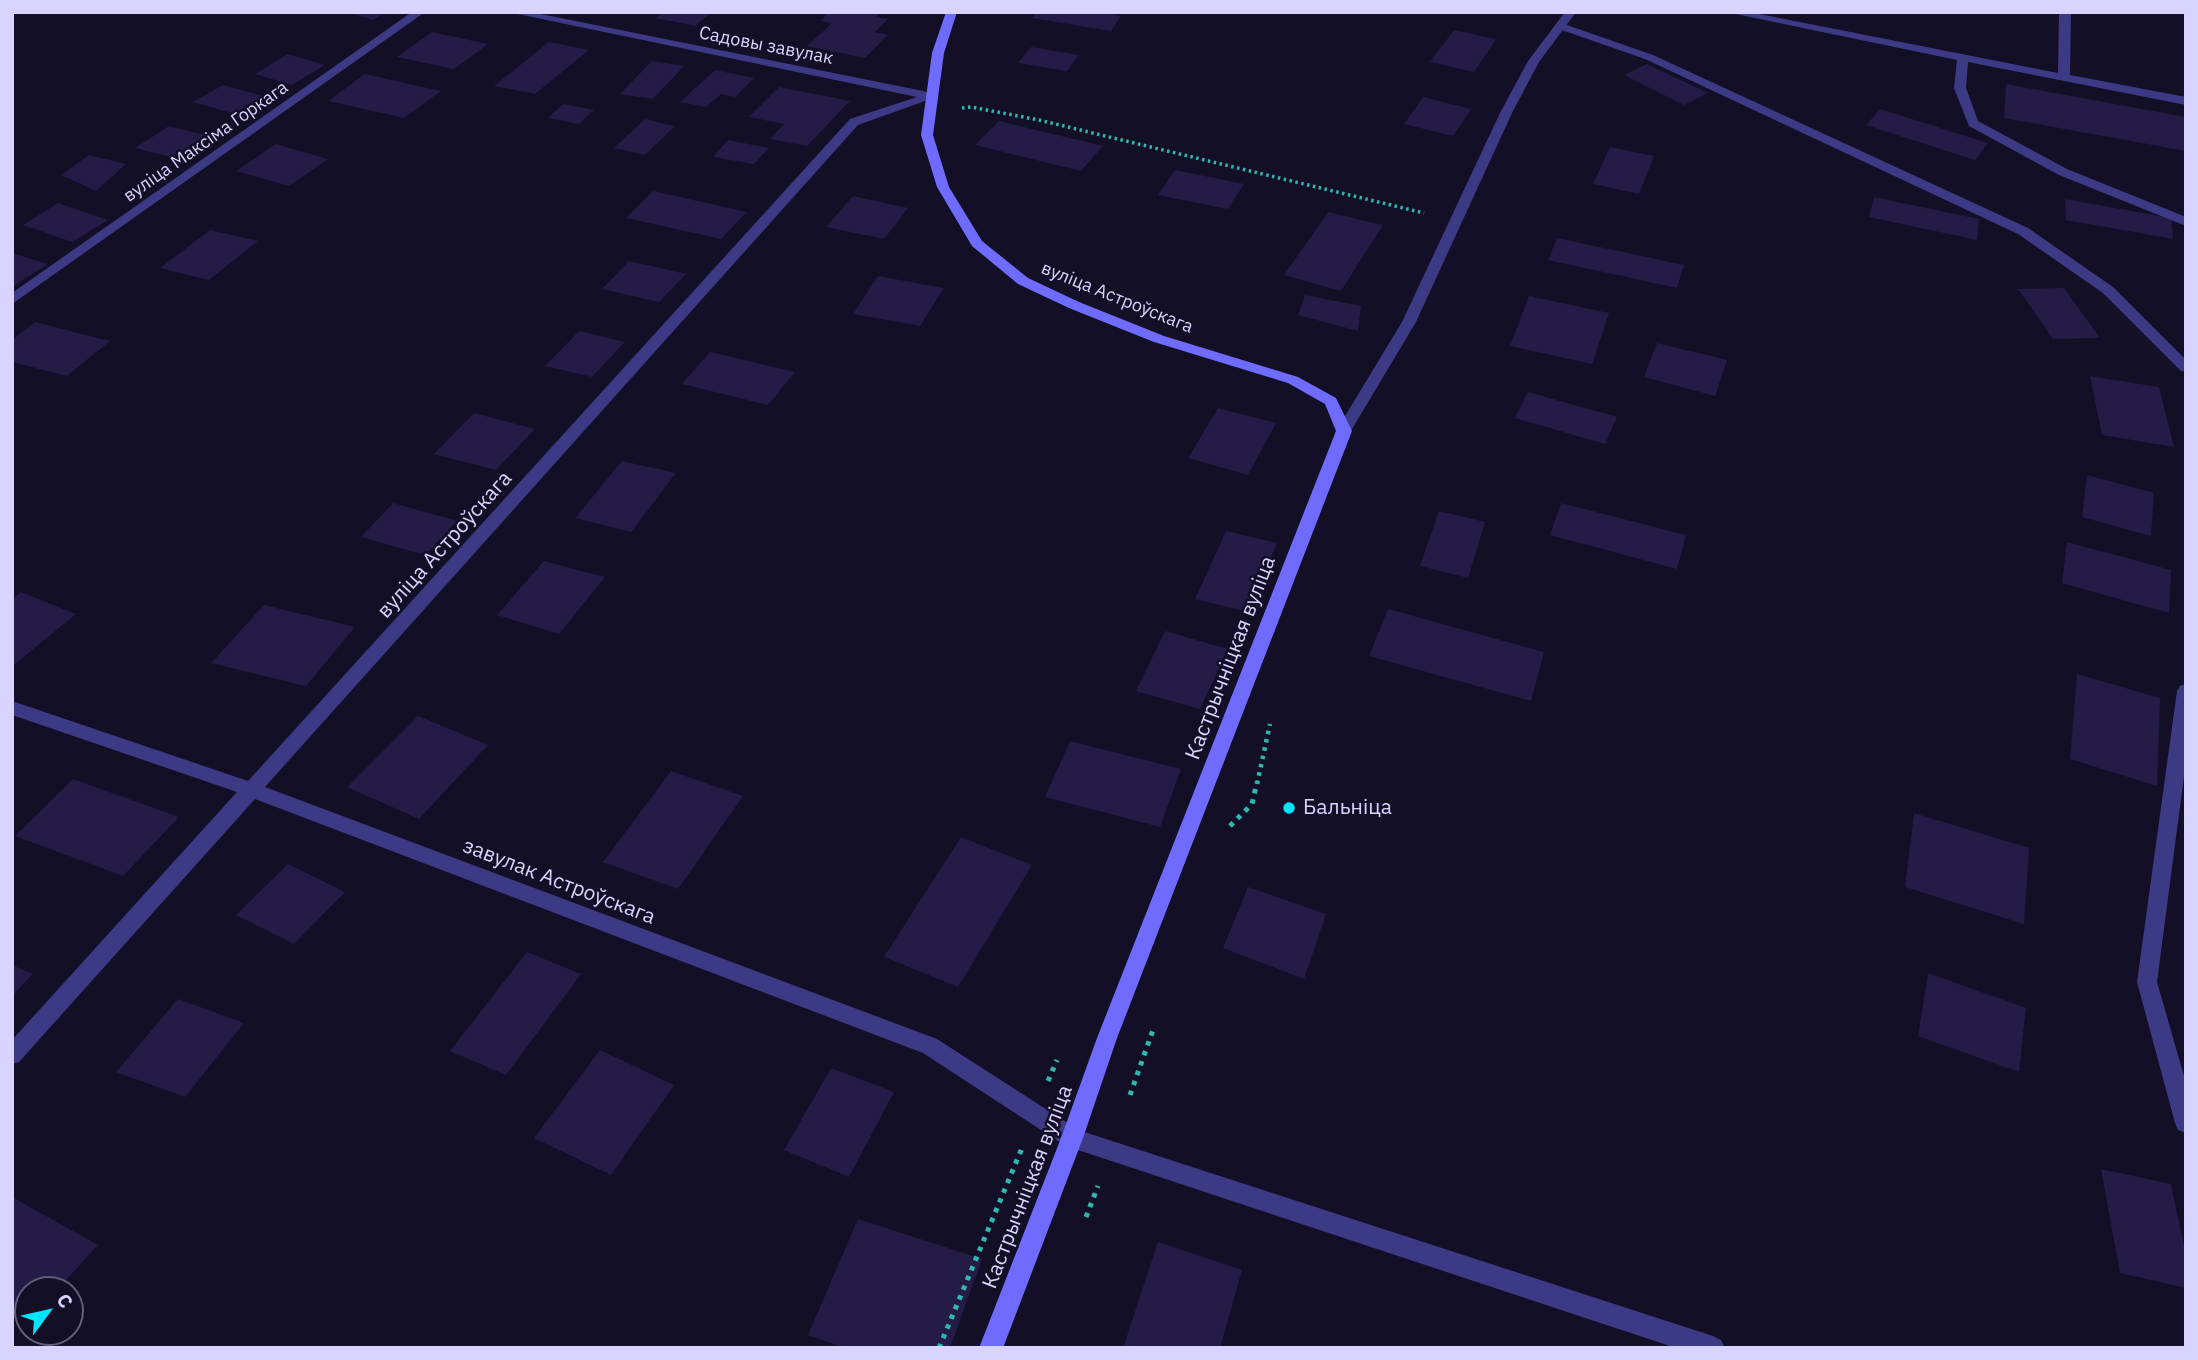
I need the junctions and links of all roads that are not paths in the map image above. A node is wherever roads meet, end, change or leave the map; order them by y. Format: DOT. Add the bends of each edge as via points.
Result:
graph roads {
  1 [pos="420,12"];
  2 [pos="513,12"];
  3 [pos="952,12"];
  4 [pos="1571,12"];
  5 [pos="1731,12"];
  6 [pos="2066,12"];
  7 [pos="1560,26"];
  8 [pos="1963,58"];
  9 [pos="2064,77"];
  10 [pos="930,97"];
  11 [pos="2186,101"];
  12 [pos="2186,222"];
  13 [pos="12,299"];
  14 [pos="2186,368"];
  15 [pos="1344,431"];
  16 [pos="2186,691"];
  17 [pos="12,708"];
  18 [pos="252,790"];
  19 [pos="12,1055"];
  20 [pos="2186,1124"];
  21 [pos="1072,1138"];
  22 [pos="991,1348"];
  23 [pos="1713,1348"];
  1 -- 13 [label="street, вуліца Максіма Горкага"];
  2 -- 10 [label="street, Садовы завулак"];
  3 -- 10 [label="street, вуліца Астроўскага"];
  4 -- 7 [label="street, Кастрычніцкая вуліца"];
  5 -- 8 [label="street"];
  6 -- 9 [label="street"];
  7 -- 14 [label="street" via="1650,57 2023,231 2108,290"];
  7 -- 15 [label="street, Кастрычніцкая вуліца" via="1534,61 1506,113 1409,322"];
  8 -- 9 [label="street"];
  8 -- 12 [label="street" via="1960,88 1973,123 2063,172"];
  9 -- 11 [label="street"];
  10 -- 15 [label="street, вуліца Астроўскага" via="928,135 943,187 977,243 1023,281 1159,339 1293,380 1331,401"];
  10 -- 18 [label="street, вуліца Астроўскага" via="854,122"];
  15 -- 21 [label="street, Кастрычніцкая вуліца"];
  16 -- 20 [label="street" via="2147,982"];
  17 -- 18 [label="street, завулак Астроўскага"];
  18 -- 19 [label="street, вуліца Астроўскага"];
  18 -- 21 [label="street, завулак Астроўскага" via="930,1046"];
  21 -- 22 [label="street, Кастрычніцкая вуліца"];
  21 -- 23 [label="street, завулак Астроўскага"];
}
